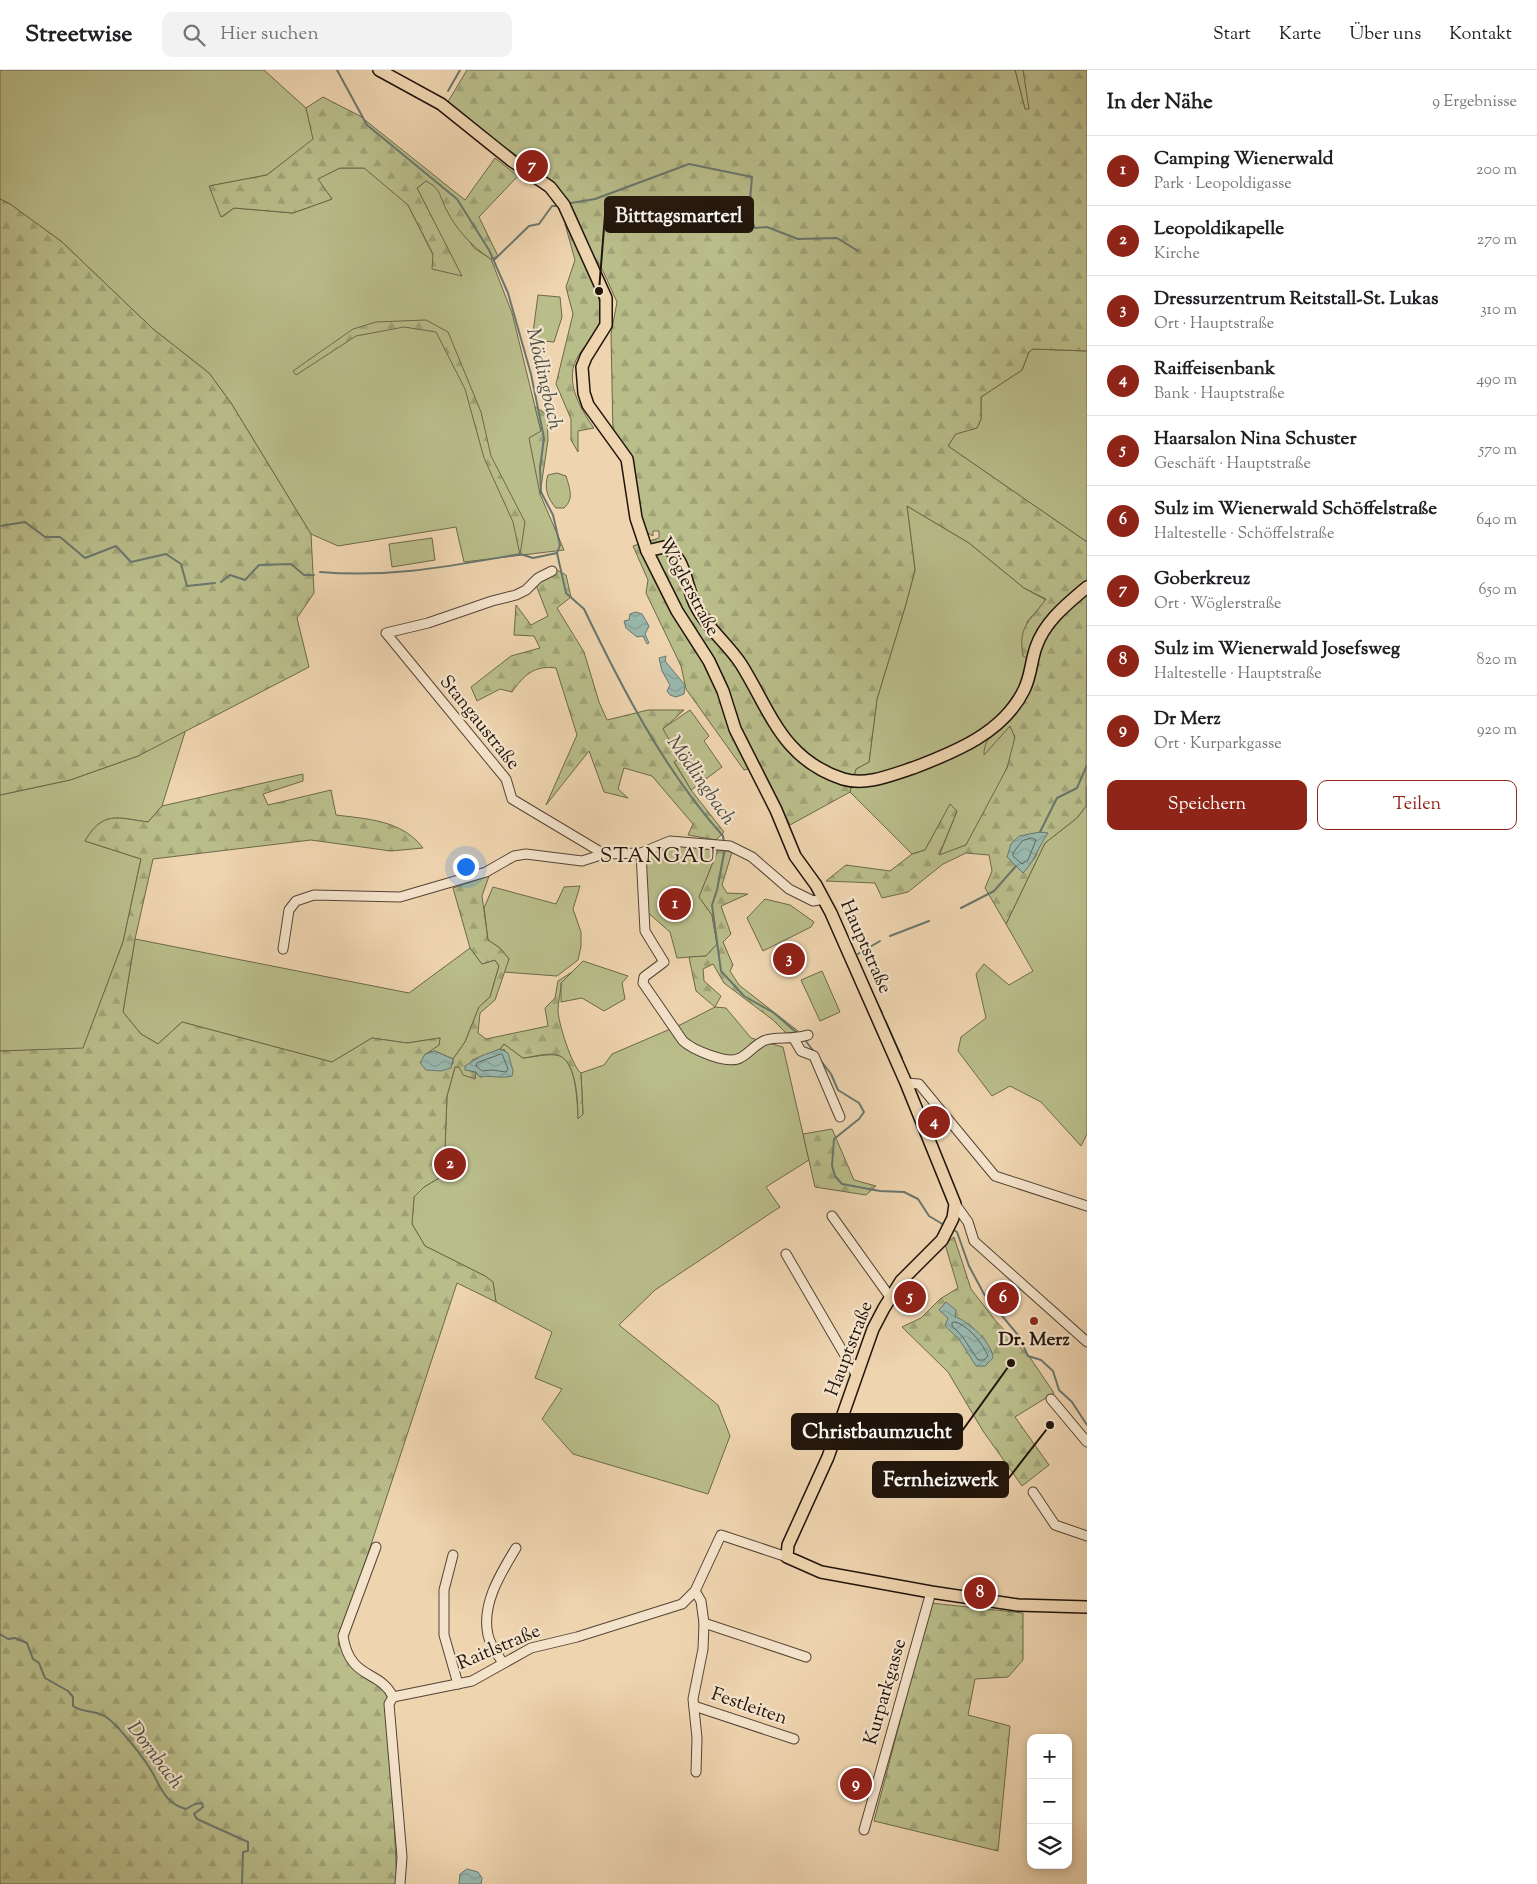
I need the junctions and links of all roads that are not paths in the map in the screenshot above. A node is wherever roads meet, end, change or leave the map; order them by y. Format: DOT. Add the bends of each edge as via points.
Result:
graph roads {
  1 [pos="379,70"];
  2 [pos="647,551"];
  3 [pos="552,571"];
  4 [pos="1087,587"];
  5 [pos="776,810"];
  6 [pos="640,853"];
  7 [pos="604,854"];
  8 [pos="824,899"];
  9 [pos="283,949"];
  10 [pos="808,1035"];
  11 [pos="796,1038"];
  12 [pos="906,1083"];
  13 [pos="840,1117"];
  14 [pos="955,1204"];
  15 [pos="1085,1206"];
  16 [pos="832,1216"];
  17 [pos="786,1254"];
  18 [pos="890,1297"];
  19 [pos="1087,1342"];
  20 [pos="857,1376"];
  21 [pos="1051,1399"];
  22 [pos="1087,1442"];
  23 [pos="1033,1492"];
  24 [pos="1087,1536"];
  25 [pos="376,1547"];
  26 [pos="516,1548"];
  27 [pos="453,1555"];
  28 [pos="788,1557"];
  29 [pos="695,1591"];
  30 [pos="931,1592"];
  31 [pos="1087,1607"];
  32 [pos="704,1623"];
  33 [pos="806,1657"];
  34 [pos="503,1663"];
  35 [pos="458,1684"];
  36 [pos="393,1697"];
  37 [pos="694,1706"];
  38 [pos="794,1739"];
  39 [pos="696,1772"];
  40 [pos="864,1830"];
  41 [pos="400,1884"];
  1 -- 2 [label="main road, Wöglerstraße" via="440,104 550,187 564,205 606,298 606,325 582,367 584,393 588,405 627,459 634,509"];
  2 -- 4 [label="main road" via="664,547 676,555 696,607 741,664 780,733 812,764 854,781 879,779 932,761 976,740 1000,722 1024,690 1034,652 1045,629 1064,606"];
  2 -- 5 [label="main road, Wöglerstraße" via="677,611 709,661 735,730"];
  3 -- 7 [label="street, Stangaustraße" via="516,595 386,633 506,779 512,799"];
  5 -- 8 [label="main road, Hauptstraße" via="795,856"];
  6 -- 7 [label="street"];
  6 -- 8 [label="street" via="670,841 730,846 752,857 790,889 813,901"];
  6 -- 11 [label="street" via="645,931 664,962 644,977 643,983 683,1041 690,1048 729,1061 739,1059 766,1040"];
  7 -- 9 [label="street" via="582,861 526,854 514,856 486,872 400,897 314,895 296,902 289,910"];
  8 -- 12 [label="main road, Hauptstraße"];
  10 -- 11 [label="street"];
  11 -- 13 [label="street" via="801,1051 814,1056"];
  12 -- 14 [label="main road, Hauptstraße"];
  12 -- 15 [label="street" via="918,1084 994,1176"];
  14 -- 18 [label="main road, Hauptstraße" via="953,1218 942,1240 901,1281"];
  14 -- 19 [label="street" via="968,1222 974,1240"];
  16 -- 18 [label="street"];
  17 -- 20 [label="street"];
  18 -- 20 [label="main road, Hauptstraße" via="873,1329"];
  20 -- 28 [label="main road, Hauptstraße" via="828,1457 791,1538"];
  21 -- 22 [label="street"];
  23 -- 24 [label="street" via="1055,1525"];
  25 -- 36 [label="street" via="343,1636 345,1650 352,1662 389,1688"];
  26 -- 34 [label="street" via="495,1583 487,1617 488,1636"];
  27 -- 35 [label="street" via="444,1590 444,1635"];
  28 -- 29 [label="street, Raitlstraße" via="721,1535"];
  28 -- 30 [label="main road" via="821,1572"];
  29 -- 32 [label="street, Festleiten" via="701,1601"];
  29 -- 34 [label="street, Raitlstraße" via="682,1604 531,1648"];
  30 -- 31 [label="main road" via="1018,1605"];
  30 -- 40 [label="street, Kurparkgasse"];
  32 -- 33 [label="street"];
  32 -- 37 [label="street, Festleiten" via="703,1649 694,1685"];
  34 -- 35 [label="street, Raitlstraße" via="472,1681"];
  35 -- 36 [label="street, Raitlstraße"];
  36 -- 41 [label="street" via="389,1704 402,1857"];
  37 -- 38 [label="street, Festleiten"];
  37 -- 39 [label="street, Festleiten"];
}
